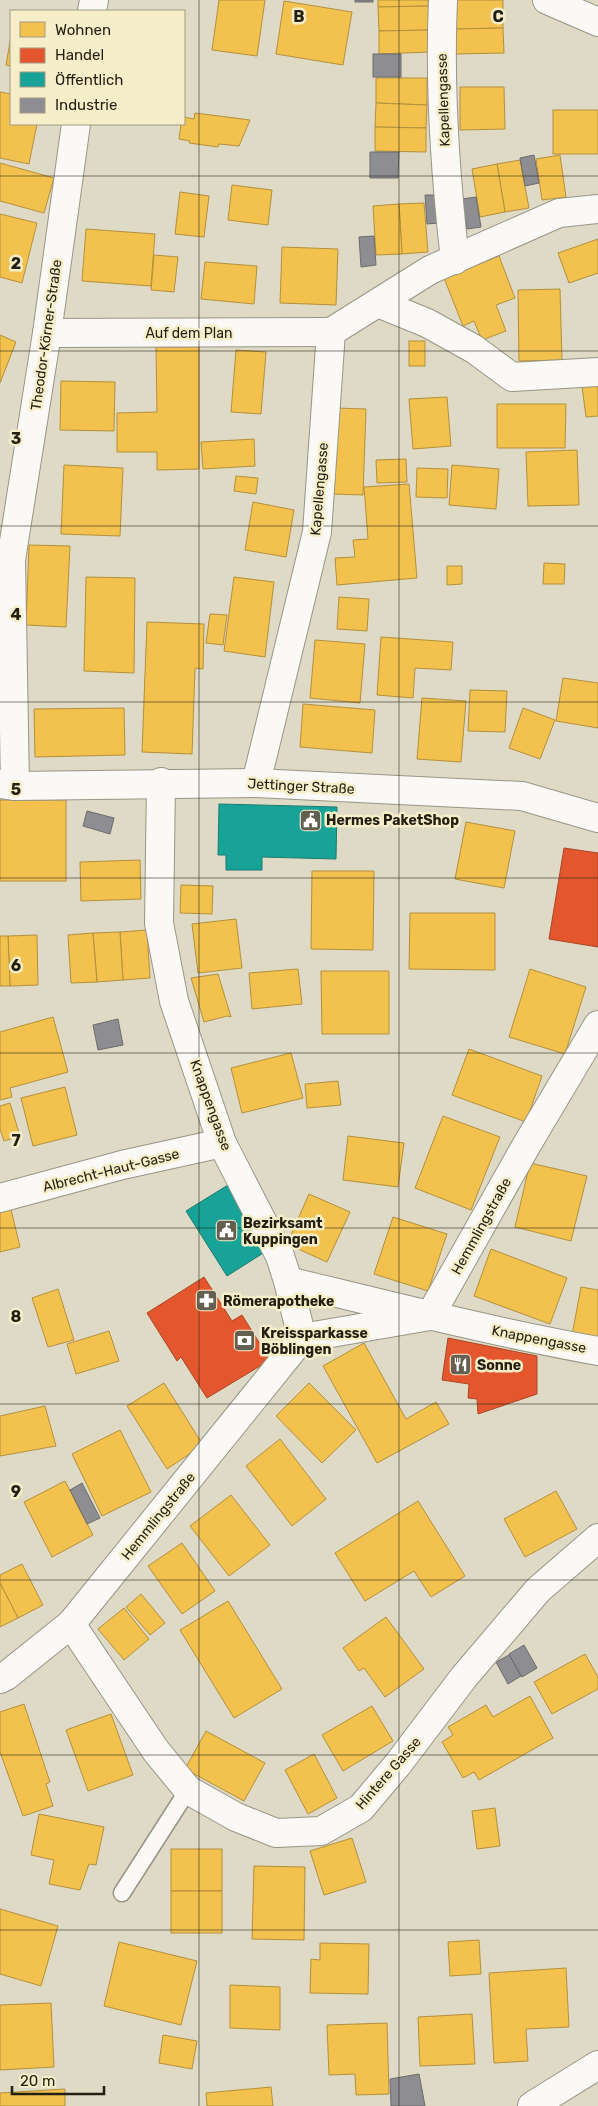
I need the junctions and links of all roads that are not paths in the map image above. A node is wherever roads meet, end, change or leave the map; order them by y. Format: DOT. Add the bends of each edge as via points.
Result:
graph roads {
  1 [pos="442,0"];
  2 [pos="547,0"];
  3 [pos="598,22"];
  4 [pos="76,125"];
  5 [pos="598,208"];
  6 [pos="454,260"];
  7 [pos="378,303"];
  8 [pos="331,332"];
  9 [pos="47,333"];
  10 [pos="598,372"];
  11 [pos="161,782"];
  12 [pos="256,783"];
  13 [pos="8,785"];
  14 [pos="598,818"];
  15 [pos="598,1025"];
  16 [pos="222,1143"];
  17 [pos="0,1198"];
  18 [pos="288,1281"];
  19 [pos="430,1316"];
  20 [pos="302,1338"];
  21 [pos="598,1350"];
  22 [pos="598,1538"];
  23 [pos="71,1624"];
  24 [pos="2,1673"];
  25 [pos="188,1790"];
  26 [pos="122,1893"];
  27 [pos="598,2065"];
  28 [pos="532,2106"];
  1 -- 6 [label="street, Kapellengasse" via="440,56"];
  2 -- 3 [label="street"];
  4 -- 9 [label="street, Theodor-Körner-Straße"];
  5 -- 6 [label="street" via="559,213"];
  6 -- 7 [label="street" via="430,270"];
  7 -- 8 [label="street"];
  7 -- 10 [label="street" via="427,323 474,349 512,377"];
  8 -- 9 [label="street, Auf dem Plan"];
  8 -- 12 [label="street, Kapellengasse" via="317,532"];
  9 -- 13 [label="street, Theodor-Körner-Straße" via="11,560"];
  11 -- 12 [label="street, Jettinger Straße"];
  11 -- 13 [label="street, Jettinger Straße"];
  11 -- 16 [label="street, Knappengasse" via="159,923 174,1001"];
  12 -- 14 [label="street, Jettinger Straße" via="522,796"];
  15 -- 19 [label="street, Hemmlingstraße"];
  16 -- 17 [label="street, Albrecht-Haut-Gasse" via="122,1165"];
  16 -- 18 [label="street, Knappengasse" via="280,1256"];
  18 -- 19 [label="street, Knappengasse"];
  18 -- 20 [label="street"];
  19 -- 20 [label="street"];
  19 -- 21 [label="street, Knappengasse"];
  20 -- 23 [label="street, Hemmlingstraße"];
  22 -- 25 [label="street, Hintere Gasse" via="538,1590 464,1677 361,1808 321,1831 276,1833 236,1817"];
  23 -- 24 [label="street, Hemmlingstraße"];
  23 -- 25 [label="street, Hintere Gasse" via="156,1751"];
  25 -- 26 [label="lane"];
  27 -- 28 [label="street"];
}
